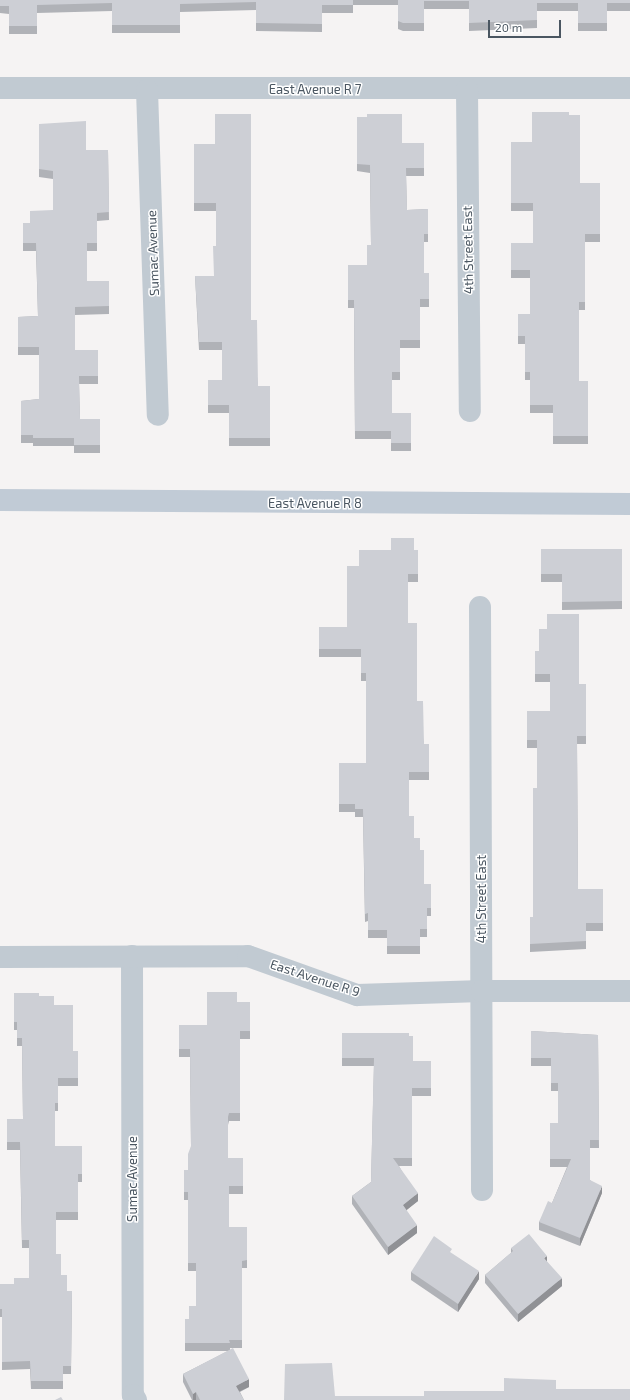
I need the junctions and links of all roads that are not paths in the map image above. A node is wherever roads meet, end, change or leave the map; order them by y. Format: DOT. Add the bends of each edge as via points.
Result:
graph roads {
  1 [pos="0,88"];
  2 [pos="630,88"];
  3 [pos="467,89"];
  4 [pos="147,90"];
  5 [pos="470,411"];
  6 [pos="158,415"];
  7 [pos="0,500"];
  8 [pos="630,504"];
  9 [pos="480,607"];
  10 [pos="132,956"];
  11 [pos="0,957"];
  12 [pos="482,991"];
  13 [pos="630,991"];
  14 [pos="482,1190"];
  15 [pos="136,1400"];
  1 -- 4 [label="street, East Avenue R 7"];
  2 -- 3 [label="street, East Avenue R 7"];
  3 -- 4 [label="street, East Avenue R 7"];
  3 -- 5 [label="street, 4th Street East"];
  4 -- 6 [label="street, Sumac Avenue"];
  7 -- 8 [label="street, East Avenue R 8"];
  9 -- 12 [label="street, 4th Street East"];
  10 -- 11 [label="street, East Avenue R 9"];
  10 -- 12 [label="street, East Avenue R 9" via="248,956 357,995"];
  10 -- 15 [label="street, Sumac Avenue" via="133,1395"];
  12 -- 13 [label="street, East Avenue R 9"];
  12 -- 14 [label="street, 4th Street East"];
}
